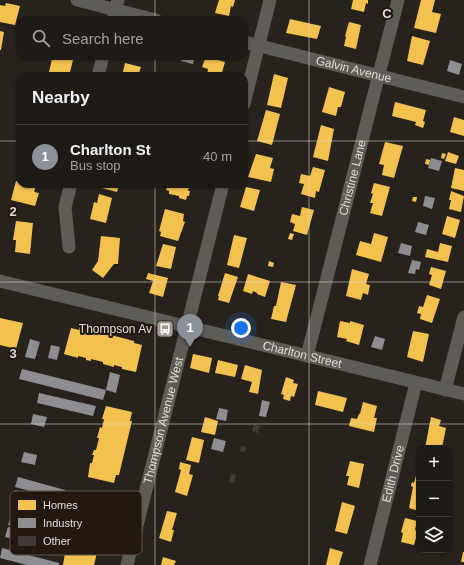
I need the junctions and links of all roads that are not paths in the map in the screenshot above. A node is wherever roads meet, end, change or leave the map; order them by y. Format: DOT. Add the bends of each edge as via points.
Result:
graph roads {
  1 [pos="77,0"];
  2 [pos="270,0"];
  3 [pos="398,0"];
  4 [pos="115,10"];
  5 [pos="140,16"];
  6 [pos="248,43"];
  7 [pos="259,46"];
  8 [pos="102,60"];
  9 [pos="99,72"];
  10 [pos="379,76"];
  11 [pos="248,89"];
  12 [pos="464,97"];
  13 [pos="70,188"];
  14 [pos="222,188"];
  15 [pos="69,247"];
  16 [pos="0,281"];
  17 [pos="464,317"];
  18 [pos="187,327"];
  19 [pos="307,356"];
  20 [pos="416,383"];
  21 [pos="445,390"];
  22 [pos="464,394"];
  23 [pos="142,506"];
  24 [pos="130,555"];
  25 [pos="127,565"];
  26 [pos="370,565"];
  1 -- 4 [label="street"];
  2 -- 7 [label="street"];
  3 -- 10 [label="street, Christine Lane"];
  4 -- 5 [label="street"];
  6 -- 7 [label="street, Galvin Avenue"];
  7 -- 10 [label="street, Galvin Avenue"];
  7 -- 11 [label="street"];
  8 -- 9 [label="street"];
  10 -- 12 [label="street, Galvin Avenue"];
  10 -- 19 [label="street, Christine Lane"];
  13 -- 15 [label="street" via="65,207"];
  14 -- 18 [label="street, Thompson Avenue West"];
  16 -- 18 [label="street, Charlton Street"];
  17 -- 21 [label="street"];
  18 -- 19 [label="street, Charlton Street"];
  18 -- 23 [label="street, Thompson Avenue West"];
  19 -- 20 [label="street, Charlton Street"];
  20 -- 21 [label="street, Charlton Street"];
  20 -- 26 [label="street, Edith Drive"];
  21 -- 22 [label="street, Charlton Street"];
  24 -- 25 [label="street, Thompson Avenue West"];
}
